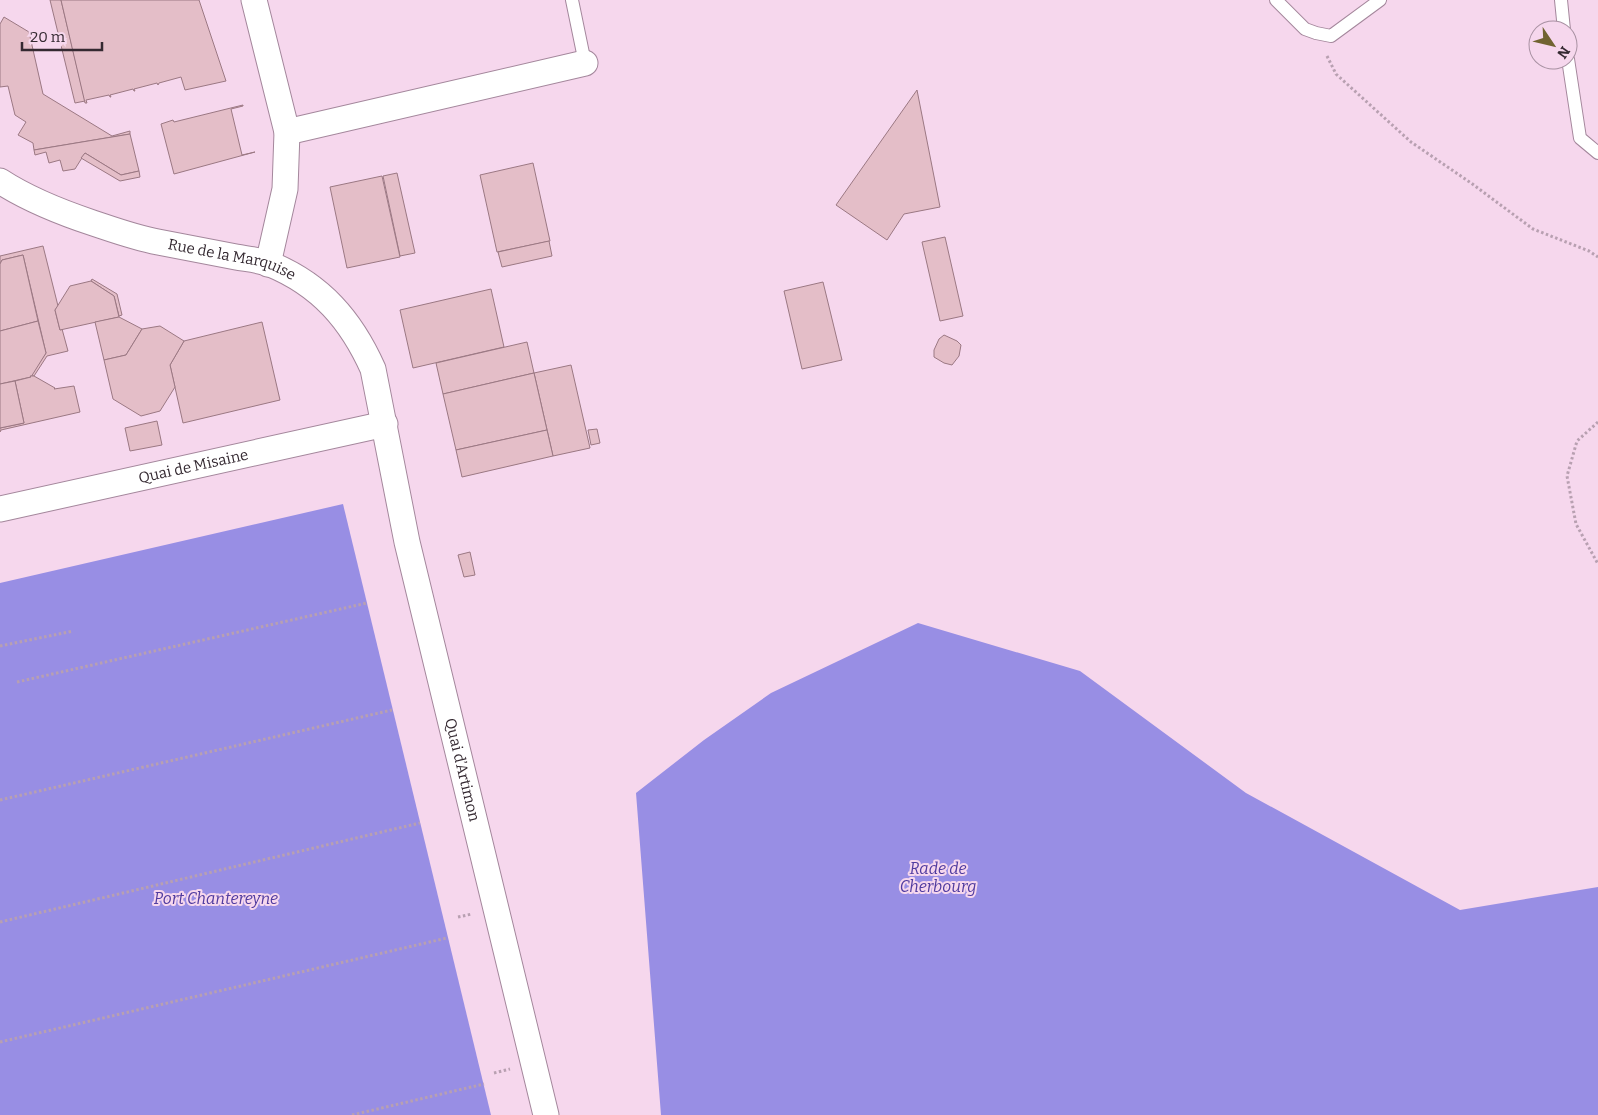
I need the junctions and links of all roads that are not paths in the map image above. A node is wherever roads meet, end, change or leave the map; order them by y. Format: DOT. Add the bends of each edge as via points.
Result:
graph roads {
  1 [pos="254,0"];
  2 [pos="572,0"];
  3 [pos="1276,0"];
  4 [pos="1380,0"];
  5 [pos="1561,0"];
  6 [pos="1563,20"];
  7 [pos="585,63"];
  8 [pos="1570,70"];
  9 [pos="287,132"];
  10 [pos="1598,153"];
  11 [pos="0,181"];
  12 [pos="268,264"];
  13 [pos="385,424"];
  14 [pos="0,509"];
  15 [pos="546,1115"];
  1 -- 9 [label="street"];
  2 -- 7 [label="lane"];
  3 -- 4 [label="lane" via="1306,29 1331,36"];
  5 -- 6 [label="lane"];
  7 -- 9 [label="street"];
  8 -- 10 [label="lane" via="1580,138"];
  9 -- 12 [label="street" via="285,189"];
  11 -- 12 [label="street, Rue de la Marquise" via="36,201 118,231 156,242"];
  12 -- 13 [label="street, Rue de la Marquise" via="312,288 350,327 373,369"];
  13 -- 14 [label="street, Quai de Misaine"];
  13 -- 15 [label="street, Quai d’Artimon" via="407,542"];
}
